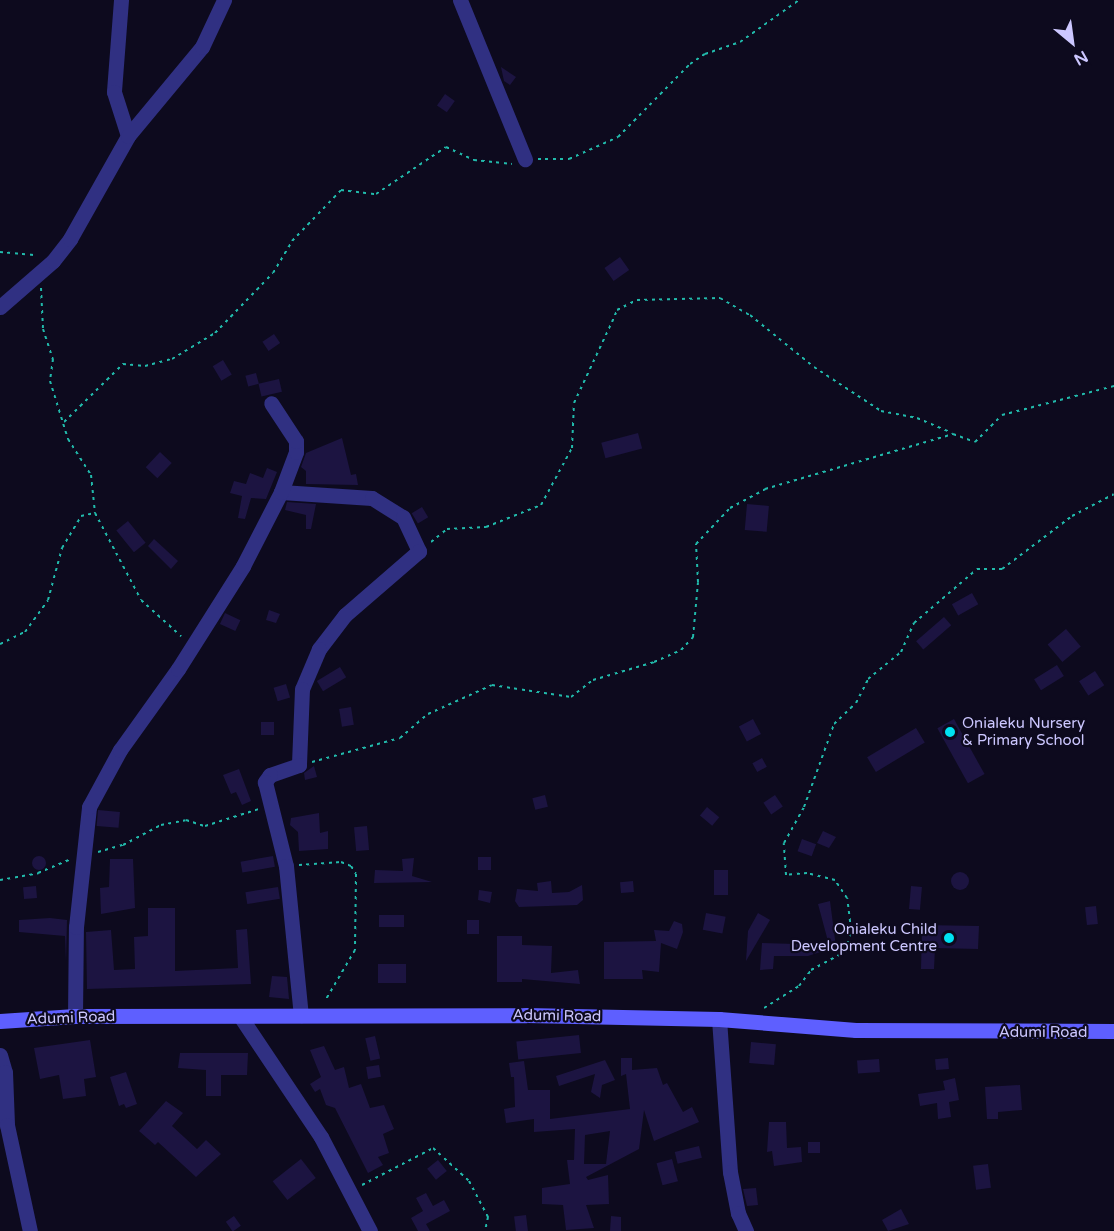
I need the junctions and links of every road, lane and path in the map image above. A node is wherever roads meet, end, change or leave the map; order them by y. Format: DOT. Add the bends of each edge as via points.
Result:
graph roads {
  1 [pos="121,0"];
  2 [pos="224,0"];
  3 [pos="460,0"];
  4 [pos="798,0"];
  5 [pos="128,136"];
  6 [pos="525,159"];
  7 [pos="0,252"];
  8 [pos="54,261"];
  9 [pos="36,277"];
  10 [pos="0,307"];
  11 [pos="1114,386"];
  12 [pos="271,403"];
  13 [pos="64,422"];
  14 [pos="953,434"];
  15 [pos="281,492"];
  16 [pos="1114,494"];
  17 [pos="95,513"];
  18 [pos="419,551"];
  19 [pos="0,644"];
  20 [pos="192,646"];
  21 [pos="299,765"];
  22 [pos="269,805"];
  23 [pos="83,856"];
  24 [pos="286,866"];
  25 [pos="0,880"];
  26 [pos="308,1015"];
  27 [pos="75,1016"];
  28 [pos="240,1016"];
  29 [pos="719,1019"];
  30 [pos="0,1021"];
  31 [pos="744,1021"];
  32 [pos="1114,1031"];
  33 [pos="0,1055"];
  34 [pos="352,1191"];
  35 [pos="30,1231"];
  36 [pos="370,1231"];
  37 [pos="485,1231"];
  38 [pos="746,1231"];
  1 -- 5 [label="street" via="114,92"];
  2 -- 5 [label="street" via="202,47"];
  3 -- 6 [label="street"];
  4 -- 6 [label="path" via="740,42 705,54 690,64 618,136 569,159"];
  5 -- 8 [label="street" via="110,174"];
  6 -- 13 [label="path" via="508,166 474,160 446,147 376,194 341,190 292,240 273,273 215,333 172,359 145,366 123,364"];
  7 -- 8 [label="path" via="9,250"];
  8 -- 9 [label="street"];
  9 -- 10 [label="street"];
  9 -- 13 [label="path" via="43,293 43,329 53,359 50,381"];
  11 -- 14 [label="path" via="1002,415 975,442"];
  12 -- 15 [label="street" via="296,441"];
  13 -- 17 [label="path" via="69,439 91,475"];
  14 -- 18 [label="path" via="916,418 881,411 814,367 750,315 720,298 638,300 617,310 574,403 572,448 541,505 486,527 447,529"];
  14 -- 21 [label="path" via="765,489 730,508 696,544 698,582 693,637 681,650 593,680 571,697 492,685 428,714 400,738"];
  15 -- 18 [label="street" via="372,498 403,517"];
  15 -- 20 [label="street" via="243,566"];
  16 -- 31 [label="path" via="1072,516 1002,569 977,569 914,623 901,652 868,679 856,703 834,724 804,807 784,843 786,875 807,873 835,880 847,898 851,929 846,951 811,970 799,986"];
  17 -- 19 [label="path" via="81,516 62,548 48,600 25,632"];
  17 -- 20 [label="path" via="141,600"];
  18 -- 21 [label="street" via="351,609 319,649 302,688"];
  20 -- 23 [label="street" via="94,794"];
  21 -- 22 [label="street" via="266,778"];
  22 -- 23 [label="path" via="205,826 186,820 162,825 123,845"];
  22 -- 24 [label="street"];
  23 -- 25 [label="path" via="38,873"];
  23 -- 27 [label="street" via="75,949"];
  24 -- 26 [label="street"];
  24 -- 26 [label="path" via="341,862 351,866 356,874 355,950 334,990"];
  26 -- 28 [label="main road, Adumi Road"];
  26 -- 29 [label="main road, Adumi Road"];
  27 -- 28 [label="main road, Adumi Road"];
  27 -- 30 [label="main road, Adumi Road"];
  28 -- 34 [label="street"];
  29 -- 31 [label="main road, Adumi Road"];
  29 -- 38 [label="street" via="730,1172 738,1213"];
  31 -- 32 [label="main road, Adumi Road" via="856,1030"];
  33 -- 35 [label="street" via="5,1072 7,1125"];
  34 -- 36 [label="street"];
  34 -- 37 [label="path" via="433,1148 469,1181 488,1217"];
}
